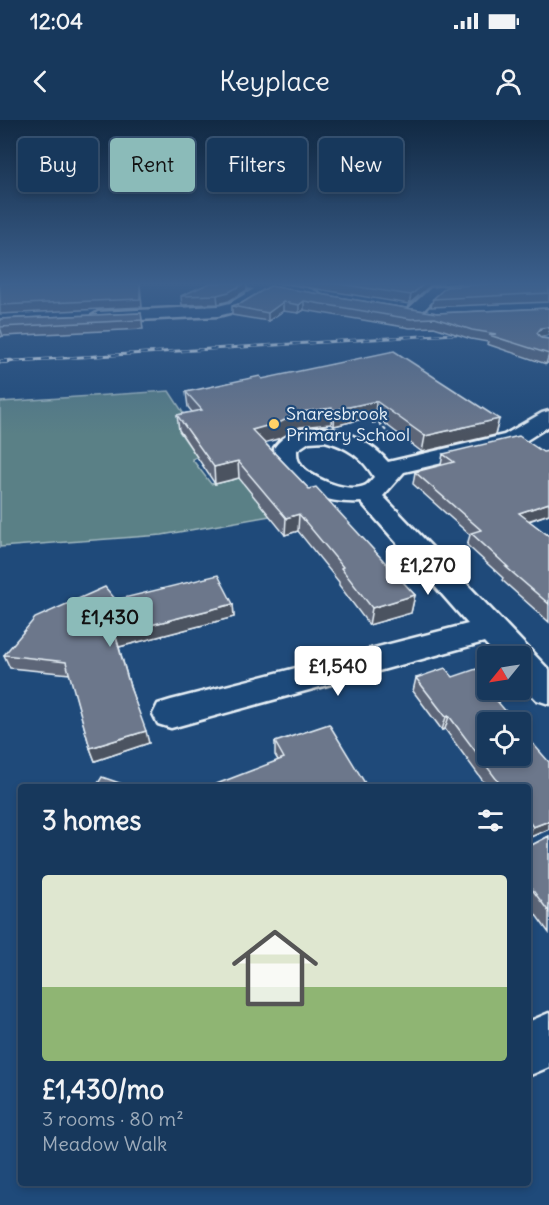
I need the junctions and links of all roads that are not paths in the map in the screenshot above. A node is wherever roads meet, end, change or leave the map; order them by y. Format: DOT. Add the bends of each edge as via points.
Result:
graph roads {
  1 [pos="549,417"];
  2 [pos="491,629"];
  3 [pos="507,646"];
  4 [pos="531,672"];
  5 [pos="549,691"];
  6 [pos="171,714"];
  7 [pos="549,1039"];
  8 [pos="531,1048"];
  1 -- 2 [label="street" via="511,440 381,485"];
  2 -- 3 [label="street"];
  2 -- 6 [label="street"];
  4 -- 5 [label="street"];
  7 -- 8 [label="street"];
}
